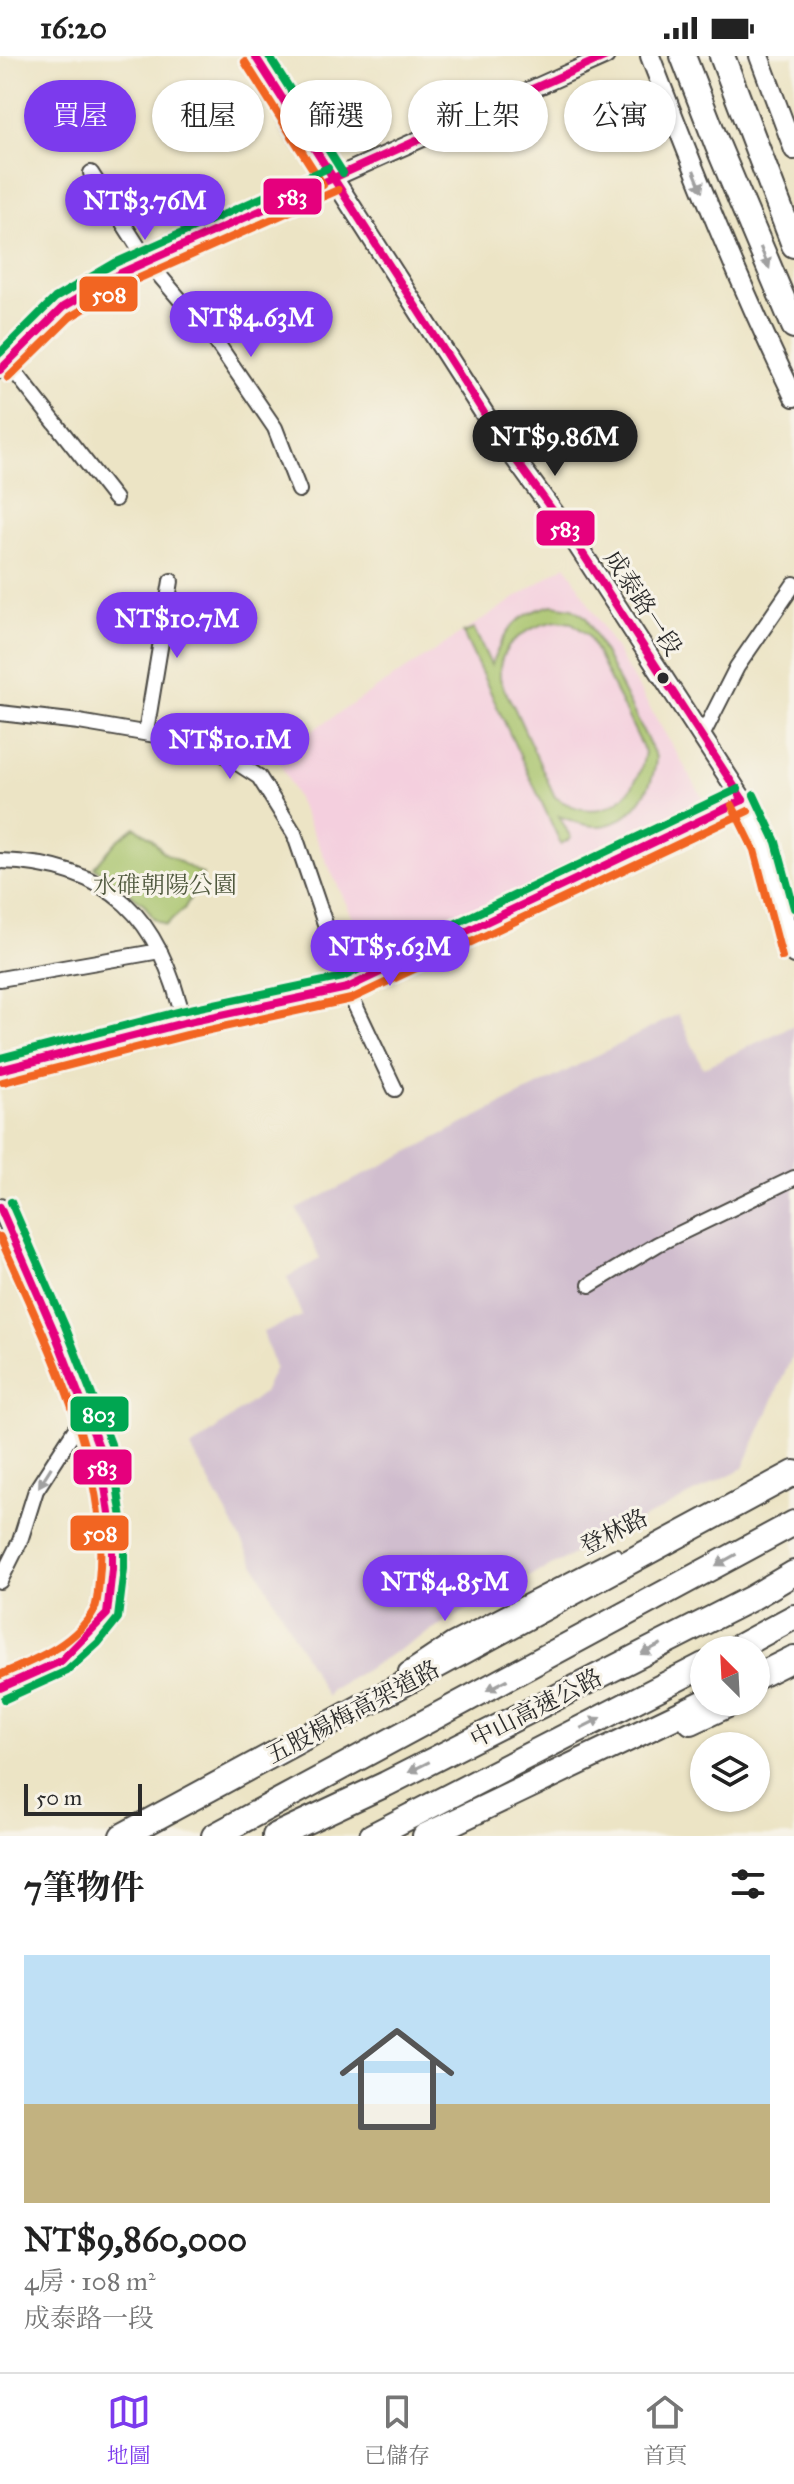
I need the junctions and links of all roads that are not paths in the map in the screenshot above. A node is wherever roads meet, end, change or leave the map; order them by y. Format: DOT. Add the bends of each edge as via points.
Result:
graph roads {
  1 [pos="255,56"];
  2 [pos="606,56"];
  3 [pos="650,56"];
  4 [pos="683,56"];
  5 [pos="722,56"];
  6 [pos="759,56"];
  7 [pos="794,150"];
  8 [pos="91,173"];
  9 [pos="333,179"];
  10 [pos="791,235"];
  11 [pos="148,262"];
  12 [pos="794,326"];
  13 [pos="4,366"];
  14 [pos="794,397"];
  15 [pos="299,490"];
  16 [pos="115,499"];
  17 [pos="171,581"];
  18 [pos="794,584"];
  19 [pos="0,713"];
  20 [pos="146,732"];
  21 [pos="701,738"];
  22 [pos="743,800"];
  23 [pos="0,861"];
  24 [pos="160,951"];
  25 [pos="794,954"];
  26 [pos="0,979"];
  27 [pos="347,988"];
  28 [pos="184,1023"];
  29 [pos="0,1070"];
  30 [pos="395,1089"];
  31 [pos="794,1178"];
  32 [pos="0,1207"];
  33 [pos="590,1285"];
  34 [pos="87,1411"];
  35 [pos="794,1464"];
  36 [pos="794,1473"];
  37 [pos="794,1523"];
  38 [pos="794,1573"];
  39 [pos="0,1581"];
  40 [pos="794,1617"];
  41 [pos="759,1636"];
  42 [pos="794,1658"];
  43 [pos="770,1670"];
  44 [pos="690,1672"];
  45 [pos="794,1674"];
  46 [pos="770,1685"];
  47 [pos="0,1688"];
  48 [pos="690,1709"];
  49 [pos="705,1716"];
  50 [pos="122,1833"];
  51 [pos="214,1836"];
  52 [pos="275,1836"];
  53 [pos="372,1836"];
  54 [pos="425,1836"];
  55 [pos="455,1836"];
  1 -- 9 [label="main road, 成泰路一段"];
  2 -- 9 [label="street"];
  3 -- 14 [label="main road, one-way" via="697,179"];
  4 -- 12 [label="highway, one-way"];
  5 -- 10 [label="highway"];
  6 -- 7 [label="main road"];
  8 -- 11 [label="street"];
  9 -- 11 [label="street"];
  9 -- 21 [label="main road, 成泰路一段"];
  11 -- 13 [label="street" via="63,307"];
  11 -- 15 [label="street" via="217,343 275,428"];
  13 -- 16 [label="street"];
  17 -- 20 [label="street"];
  18 -- 21 [label="street" via="737,667"];
  19 -- 20 [label="street"];
  20 -- 27 [label="street" via="208,744 259,777 294,833"];
  21 -- 22 [label="main road, 成泰路一段"];
  22 -- 25 [label="main road, 成泰路一段" via="765,846"];
  22 -- 27 [label="street"];
  23 -- 24 [label="street" via="71,873 102,885 126,903"];
  24 -- 26 [label="street"];
  24 -- 28 [label="street"];
  27 -- 28 [label="street"];
  27 -- 30 [label="street"];
  28 -- 29 [label="street"];
  31 -- 33 [label="street" via="658,1244"];
  32 -- 34 [label="street"];
  34 -- 39 [label="street, one-way" via="36,1490"];
  34 -- 47 [label="street" via="99,1447 112,1533 107,1614 61,1661"];
  35 -- 50 [label="street, 登林路" via="451,1641 375,1691"];
  36 -- 50 [label="highway, 五股楊梅高架道路"];
  37 -- 51 [label="highway, one-way"];
  38 -- 52 [label="highway, 中山高速公路, one-way"];
  40 -- 41 [label="highway"];
  42 -- 43 [label="highway"];
  53 -- 44 [label="highway, 中山高速公路, one-way"];
  45 -- 46 [label="highway"];
  48 -- 54 [label="highway"];
  49 -- 55 [label="highway"];
}
